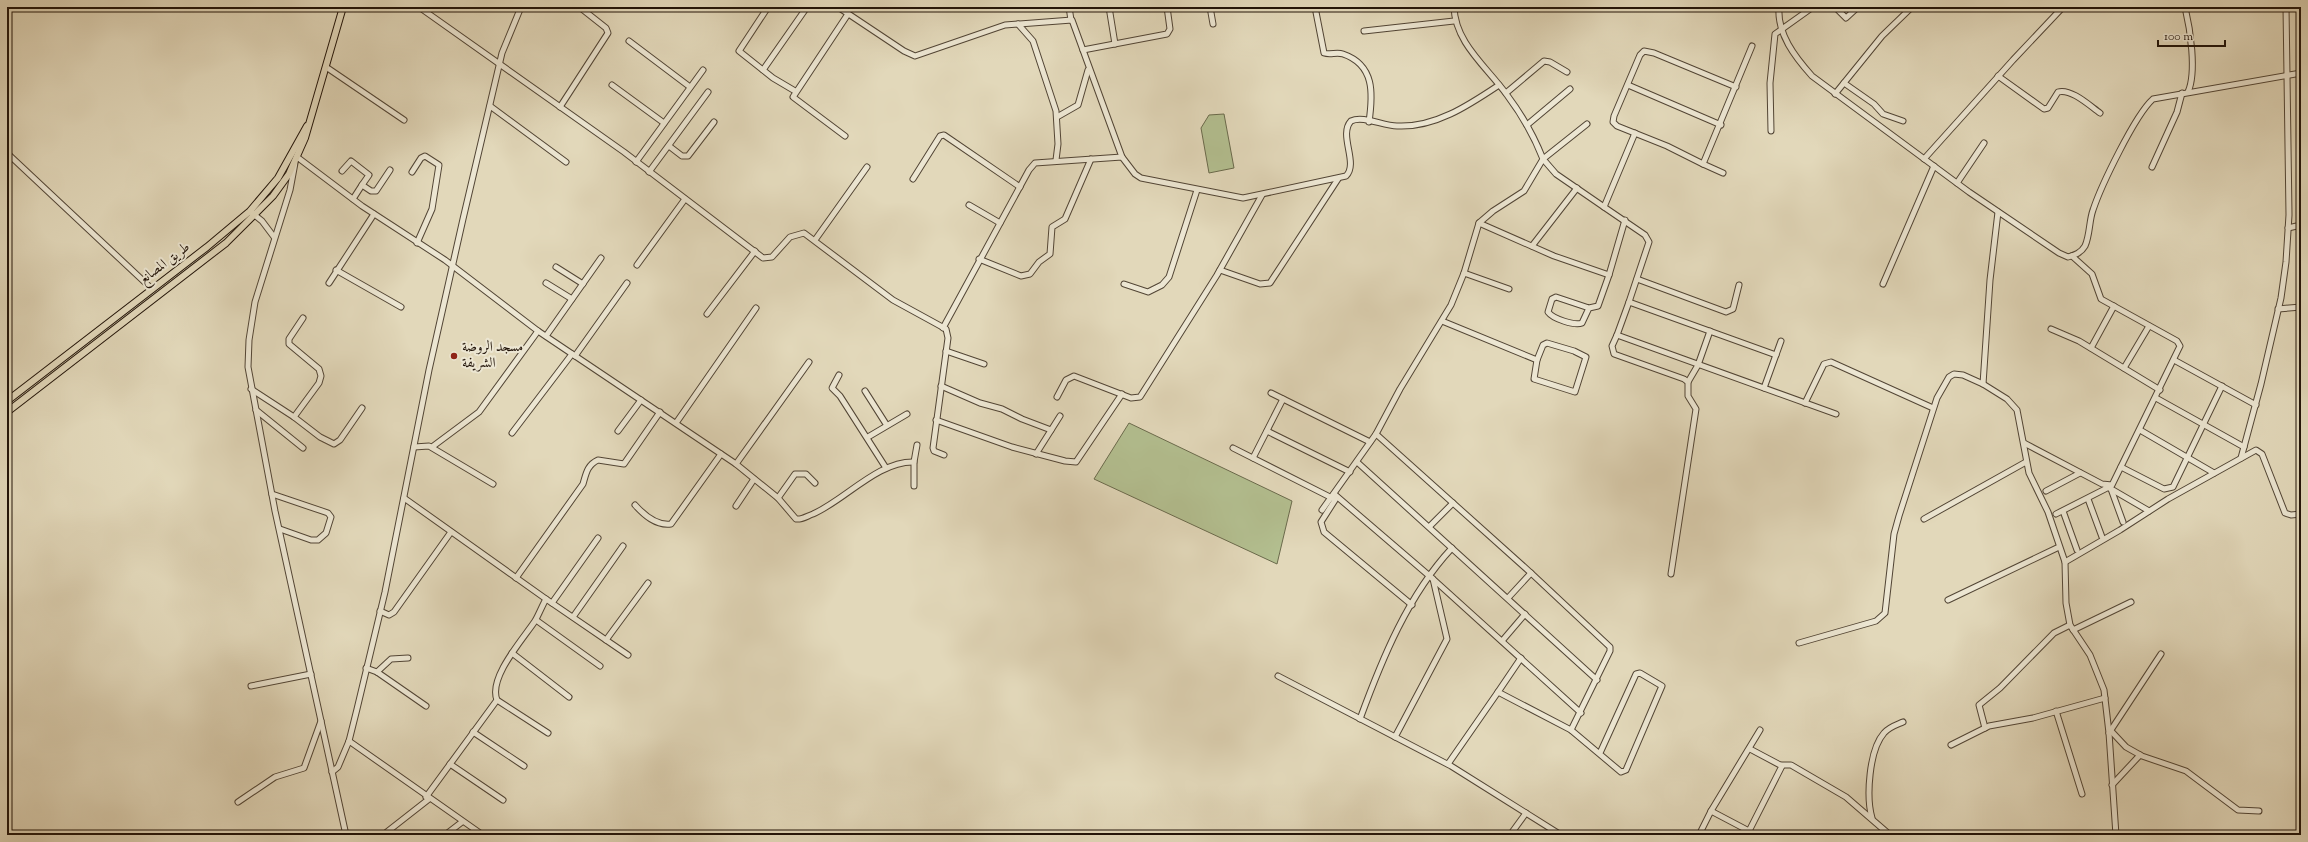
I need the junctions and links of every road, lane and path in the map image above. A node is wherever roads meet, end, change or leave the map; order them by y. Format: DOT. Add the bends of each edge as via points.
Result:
graph roads {
  1 [pos="343,7"];
  2 [pos="419,7"];
  3 [pos="520,7"];
  4 [pos="768,7"];
  5 [pos="807,7"];
  6 [pos="838,7"];
  7 [pos="1069,7"];
  8 [pos="1123,7"];
  9 [pos="1167,7"];
  10 [pos="1210,7"];
  11 [pos="1315,7"];
  12 [pos="1454,7"];
  13 [pos="1780,7"];
  14 [pos="1813,7"];
  15 [pos="1835,7"];
  16 [pos="1858,7"];
  17 [pos="1912,7"];
  18 [pos="2063,7"];
  19 [pos="2185,7"];
  20 [pos="2286,7"];
  21 [pos="1109,8"];
  22 [pos="582,9"];
  23 [pos="848,14"];
  24 [pos="1071,20"];
  25 [pos="1454,21"];
  26 [pos="1018,24"];
  27 [pos="1213,24"];
  28 [pos="1364,31"];
  29 [pos="1781,31"];
  30 [pos="629,41"];
  31 [pos="1115,44"];
  32 [pos="1752,46"];
  33 [pos="1083,50"];
  34 [pos="500,65"];
  35 [pos="326,67"];
  36 [pos="1088,69"];
  37 [pos="703,70"];
  38 [pos="763,70"];
  39 [pos="1567,72"];
  40 [pos="2301,73"];
  41 [pos="2286,74"];
  42 [pos="1998,76"];
  43 [pos="1844,83"];
  44 [pos="612,85"];
  45 [pos="1499,85"];
  46 [pos="1628,85"];
  47 [pos="690,87"];
  48 [pos="1736,87"];
  49 [pos="1570,89"];
  50 [pos="795,91"];
  51 [pos="708,92"];
  52 [pos="2185,92"];
  53 [pos="1506,93"];
  54 [pos="1835,94"];
  55 [pos="490,106"];
  56 [pos="560,107"];
  57 [pos="2100,113"];
  58 [pos="1057,116"];
  59 [pos="404,120"];
  60 [pos="310,121"];
  61 [pos="1903,121"];
  62 [pos="714,122"];
  63 [pos="1369,122"];
  64 [pos="664,123"];
  65 [pos="1587,124"];
  66 [pos="1527,125"];
  67 [pos="1721,125"];
  68 [pos="1771,131"];
  69 [pos="1635,133"];
  70 [pos="845,136"];
  71 [pos="1984,143"];
  72 [pos="669,146"];
  73 [pos="7,153"];
  74 [pos="1122,157"];
  75 [pos="1092,158"];
  76 [pos="1543,159"];
  77 [pos="1924,159"];
  78 [pos="296,160"];
  79 [pos="1056,160"];
  80 [pos="566,162"];
  81 [pos="636,162"];
  82 [pos="1703,164"];
  83 [pos="1934,166"];
  84 [pos="867,167"];
  85 [pos="2152,168"];
  86 [pos="390,170"];
  87 [pos="342,171"];
  88 [pos="412,172"];
  89 [pos="649,172"];
  90 [pos="1723,173"];
  91 [pos="1338,179"];
  92 [pos="913,180"];
  93 [pos="1957,183"];
  94 [pos="362,185"];
  95 [pos="1020,187"];
  96 [pos="1577,188"];
  97 [pos="1197,190"];
  98 [pos="1262,195"];
  99 [pos="353,199"];
  100 [pos="684,199"];
  101 [pos="969,205"];
  102 [pos="1604,206"];
  103 [pos="250,211"];
  104 [pos="1998,212"];
  105 [pos="374,214"];
  106 [pos="256,216"];
  107 [pos="1625,220"];
  108 [pos="1000,223"];
  109 [pos="1479,223"];
  110 [pos="2301,225"];
  111 [pos="2288,228"];
  112 [pos="274,237"];
  113 [pos="816,240"];
  114 [pos="417,244"];
  115 [pos="1532,246"];
  116 [pos="755,251"];
  117 [pos="2072,256"];
  118 [pos="601,258"];
  119 [pos="979,259"];
  120 [pos="637,265"];
  121 [pos="452,266"];
  122 [pos="556,267"];
  123 [pos="336,270"];
  124 [pos="1220,270"];
  125 [pos="1464,273"];
  126 [pos="1609,275"];
  127 [pos="1638,279"];
  128 [pos="627,282"];
  129 [pos="329,283"];
  130 [pos="546,283"];
  131 [pos="582,284"];
  132 [pos="1124,284"];
  133 [pos="1883,284"];
  134 [pos="1739,286"];
  135 [pos="152,289"];
  136 [pos="1509,289"];
  137 [pos="572,299"];
  138 [pos="1629,302"];
  139 [pos="2114,306"];
  140 [pos="2301,306"];
  141 [pos="401,307"];
  142 [pos="756,308"];
  143 [pos="1590,308"];
  144 [pos="2278,308"];
  145 [pos="707,314"];
  146 [pos="303,318"];
  147 [pos="1442,321"];
  148 [pos="2150,326"];
  149 [pos="943,328"];
  150 [pos="2051,329"];
  151 [pos="538,331"];
  152 [pos="1710,331"];
  153 [pos="1617,335"];
  154 [pos="546,336"];
  155 [pos="1781,341"];
  156 [pos="2091,348"];
  157 [pos="946,351"];
  158 [pos="574,355"];
  159 [pos="1776,355"];
  160 [pos="1537,360"];
  161 [pos="2174,360"];
  162 [pos="809,362"];
  163 [pos="984,364"];
  164 [pos="1698,365"];
  165 [pos="2124,368"];
  166 [pos="839,375"];
  167 [pos="1688,382"];
  168 [pos="1983,384"];
  169 [pos="941,386"];
  170 [pos="2222,386"];
  171 [pos="1764,388"];
  172 [pos="251,389"];
  173 [pos="2160,390"];
  174 [pos="866,391"];
  175 [pos="1271,393"];
  176 [pos="1122,394"];
  177 [pos="1057,397"];
  178 [pos="2156,398"];
  179 [pos="1283,399"];
  180 [pos="641,400"];
  181 [pos="7,401"];
  182 [pos="1805,403"];
  183 [pos="2256,405"];
  184 [pos="362,408"];
  185 [pos="1933,408"];
  186 [pos="256,410"];
  187 [pos="7,412"];
  188 [pos="660,412"];
  189 [pos="906,414"];
  190 [pos="1836,414"];
  191 [pos="1060,416"];
  192 [pos="294,417"];
  193 [pos="936,420"];
  194 [pos="676,423"];
  195 [pos="886,424"];
  196 [pos="2203,424"];
  197 [pos="1050,430"];
  198 [pos="2140,430"];
  199 [pos="618,431"];
  200 [pos="1267,431"];
  201 [pos="512,433"];
  202 [pos="1376,434"];
  203 [pos="868,437"];
  204 [pos="1370,442"];
  205 [pos="2024,443"];
  206 [pos="917,445"];
  207 [pos="414,447"];
  208 [pos="432,447"];
  209 [pos="2244,447"];
  210 [pos="303,448"];
  211 [pos="1233,448"];
  212 [pos="721,454"];
  213 [pos="1036,454"];
  214 [pos="944,456"];
  215 [pos="1253,458"];
  216 [pos="2186,458"];
  217 [pos="2241,458"];
  218 [pos="914,462"];
  219 [pos="1357,462"];
  220 [pos="2026,462"];
  221 [pos="736,464"];
  222 [pos="2121,467"];
  223 [pos="886,468"];
  224 [pos="1350,472"];
  225 [pos="2080,473"];
  226 [pos="2214,473"];
  227 [pos="754,479"];
  228 [pos="815,483"];
  229 [pos="493,484"];
  230 [pos="914,486"];
  231 [pos="2109,487"];
  232 [pos="2046,491"];
  233 [pos="272,494"];
  234 [pos="1334,496"];
  235 [pos="404,498"];
  236 [pos="778,498"];
  237 [pos="2088,499"];
  238 [pos="1453,502"];
  239 [pos="635,505"];
  240 [pos="736,506"];
  241 [pos="1322,510"];
  242 [pos="2063,511"];
  243 [pos="2149,511"];
  244 [pos="2056,514"];
  245 [pos="2301,514"];
  246 [pos="1924,520"];
  247 [pos="2123,522"];
  248 [pos="1430,526"];
  249 [pos="280,529"];
  250 [pos="451,532"];
  251 [pos="2102,537"];
  252 [pos="598,538"];
  253 [pos="623,546"];
  254 [pos="2059,547"];
  255 [pos="1452,548"];
  256 [pos="2078,550"];
  257 [pos="2065,562"];
  258 [pos="1531,573"];
  259 [pos="1671,574"];
  260 [pos="516,578"];
  261 [pos="1431,578"];
  262 [pos="648,583"];
  263 [pos="1508,598"];
  264 [pos="546,599"];
  265 [pos="1948,600"];
  266 [pos="2131,602"];
  267 [pos="552,603"];
  268 [pos="1412,605"];
  269 [pos="380,611"];
  270 [pos="1525,614"];
  271 [pos="573,617"];
  272 [pos="536,620"];
  273 [pos="2071,627"];
  274 [pos="606,640"];
  275 [pos="1502,641"];
  276 [pos="1799,643"];
  277 [pos="512,653"];
  278 [pos="2161,654"];
  279 [pos="628,655"];
  280 [pos="408,658"];
  281 [pos="1521,658"];
  282 [pos="600,666"];
  283 [pos="366,668"];
  284 [pos="377,672"];
  285 [pos="311,674"];
  286 [pos="1278,676"];
  287 [pos="1597,680"];
  288 [pos="251,686"];
  289 [pos="1498,692"];
  290 [pos="569,697"];
  291 [pos="2105,698"];
  292 [pos="497,700"];
  293 [pos="426,706"];
  294 [pos="2056,711"];
  295 [pos="1581,713"];
  296 [pos="1360,719"];
  297 [pos="321,721"];
  298 [pos="1903,722"];
  299 [pos="1985,728"];
  300 [pos="1571,730"];
  301 [pos="1760,730"];
  302 [pos="474,732"];
  303 [pos="2110,732"];
  304 [pos="548,733"];
  305 [pos="1396,737"];
  306 [pos="349,741"];
  307 [pos="1951,745"];
  308 [pos="1750,749"];
  309 [pos="1600,753"];
  310 [pos="2140,755"];
  311 [pos="450,764"];
  312 [pos="1448,764"];
  313 [pos="1781,765"];
  314 [pos="524,766"];
  315 [pos="332,772"];
  316 [pos="2112,785"];
  317 [pos="2082,794"];
  318 [pos="428,798"];
  319 [pos="503,800"];
  320 [pos="238,802"];
  321 [pos="1711,811"];
  322 [pos="2259,811"];
  323 [pos="1526,813"];
  324 [pos="1873,819"];
  325 [pos="462,822"];
  326 [pos="480,833"];
  327 [pos="1748,833"];
  328 [pos="1558,834"];
  329 [pos="346,835"];
  330 [pos="383,835"];
  331 [pos="445,835"];
  332 [pos="1510,835"];
  333 [pos="1699,835"];
  334 [pos="1890,835"];
  335 [pos="2116,835"];
  1 -- 35 [label="main road"];
  2 -- 34 [label="street"];
  3 -- 34 [label="street" via="505,41"];
  4 -- 38 [label="street" via="739,48 740,52"];
  5 -- 38 [label="street"];
  6 -- 23 [label="street"];
  7 -- 24 [label="street"];
  8 -- 21 [label="street"];
  9 -- 31 [label="street" via="1169,34"];
  10 -- 27 [label="street"];
  11 -- 63 [label="street" via="1324,53 1349,57 1368,75 1372,91"];
  12 -- 25 [label="street"];
  13 -- 29 [label="street"];
  14 -- 29 [label="street"];
  15 -- 16 [label="street" via="1846,18"];
  17 -- 43 [label="street" via="1882,36"];
  18 -- 42 [label="street"];
  19 -- 52 [label="street" via="2191,50 2191,78"];
  20 -- 41 [label="street"];
  21 -- 31 [label="street"];
  22 -- 56 [label="street" via="606,28 608,33"];
  23 -- 26 [label="street" via="915,56 988,31"];
  23 -- 50 [label="street"];
  24 -- 26 [label="street"];
  24 -- 33 [label="street" via="1076,26"];
  25 -- 28 [label="street"];
  25 -- 45 [label="street" via="1473,53"];
  26 -- 58 [label="street" via="1033,41"];
  29 -- 54 [label="street" via="1808,71"];
  29 -- 68 [label="street" via="1775,34 1773,46 1770,84"];
  30 -- 47 [label="street"];
  31 -- 33 [label="street"];
  32 -- 48 [label="street"];
  33 -- 36 [label="street"];
  34 -- 55 [label="street"];
  34 -- 56 [label="street"];
  35 -- 59 [label="street"];
  35 -- 60 [label="main road"];
  36 -- 58 [label="street" via="1078,105"];
  36 -- 74 [label="street"];
  37 -- 47 [label="street"];
  38 -- 50 [label="street"];
  39 -- 53 [label="street" via="1544,61"];
  40 -- 41 [label="street"];
  41 -- 52 [label="street"];
  41 -- 111 [label="street"];
  42 -- 57 [label="street" via="2044,109 2048,108 2058,92 2062,91"];
  42 -- 77 [label="street"];
  43 -- 54 [label="street"];
  43 -- 61 [label="street" via="1874,104 1883,114"];
  44 -- 64 [label="street"];
  45 -- 53 [label="street"];
  45 -- 63 [label="street" via="1463,108 1432,120 1406,126"];
  46 -- 48 [label="street" via="1640,55 1648,51"];
  46 -- 67 [label="street"];
  46 -- 69 [label="street" via="1613,122"];
  47 -- 64 [label="street"];
  48 -- 67 [label="street"];
  49 -- 66 [label="street"];
  50 -- 70 [label="street" via="794,100"];
  51 -- 72 [label="street"];
  52 -- 85 [label="street"];
  52 -- 117 [label="street" via="2156,98 2146,107 2098,197 2084,247"];
  53 -- 66 [label="street"];
  54 -- 77 [label="street"];
  55 -- 80 [label="street"];
  55 -- 121 [label="street"];
  56 -- 81 [label="street"];
  58 -- 79 [label="street"];
  60 -- 78 [label="main road, طريق المصانع"];
  60 -- 103 [label="main road, طريق المصانع" via="278,178"];
  62 -- 72 [label="street" via="688,156 683,156"];
  63 -- 91 [label="street" via="1354,120 1349,123 1347,130 1350,170 1346,176"];
  64 -- 81 [label="street"];
  65 -- 76 [label="street"];
  66 -- 76 [label="street"];
  67 -- 82 [label="street"];
  69 -- 82 [label="street"];
  69 -- 102 [label="street"];
  71 -- 93 [label="street"];
  72 -- 89 [label="street"];
  73 -- 135 [label="street"];
  74 -- 75 [label="street"];
  74 -- 97 [label="street" via="1141,178"];
  75 -- 79 [label="street"];
  75 -- 119 [label="street" via="1066,219 1052,227 1050,254 1039,262 1030,274 1014,275"];
  76 -- 96 [label="street" via="1556,174"];
  76 -- 109 [label="street" via="1524,191"];
  77 -- 83 [label="street"];
  78 -- 99 [label="street"];
  78 -- 106 [label="main road, طريق المصانع" via="281,186"];
  78 -- 112 [label="street" via="294,175"];
  79 -- 95 [label="street" via="1033,164"];
  81 -- 89 [label="street"];
  82 -- 90 [label="street"];
  83 -- 93 [label="street"];
  83 -- 133 [label="street"];
  84 -- 113 [label="street"];
  86 -- 94 [label="street" via="376,191"];
  87 -- 94 [label="street" via="351,161 369,175"];
  88 -- 114 [label="street" via="425,156 439,165 432,209"];
  89 -- 100 [label="street"];
  91 -- 98 [label="street"];
  91 -- 124 [label="street" via="1270,283 1260,284"];
  92 -- 95 [label="street" via="940,136 944,135"];
  93 -- 104 [label="street"];
  94 -- 99 [label="street"];
  95 -- 108 [label="street"];
  96 -- 102 [label="street"];
  96 -- 115 [label="street"];
  97 -- 98 [label="street" via="1243,198"];
  97 -- 132 [label="street" via="1169,277 1162,285 1148,292"];
  98 -- 124 [label="street"];
  99 -- 105 [label="street"];
  100 -- 116 [label="street"];
  100 -- 120 [label="street"];
  101 -- 108 [label="street"];
  102 -- 107 [label="street"];
  103 -- 106 [label="street"];
  103 -- 135 [label="main road, طريق المصانع"];
  104 -- 117 [label="street" via="2063,256"];
  104 -- 168 [label="street" via="1990,280"];
  105 -- 114 [label="street"];
  105 -- 123 [label="street"];
  106 -- 112 [label="street"];
  106 -- 187 [label="main road, طريق المصانع" via="212,254"];
  107 -- 126 [label="street"];
  107 -- 127 [label="street" via="1646,235 1649,242"];
  108 -- 119 [label="street"];
  109 -- 115 [label="street"];
  109 -- 125 [label="street"];
  110 -- 111 [label="street"];
  111 -- 144 [label="street" via="2285,276"];
  112 -- 172 [label="street" via="250,327 248,354"];
  113 -- 116 [label="street" via="800,232 790,237 770,258 763,258"];
  113 -- 149 [label="street" via="893,300"];
  114 -- 121 [label="street"];
  115 -- 126 [label="street"];
  116 -- 145 [label="street"];
  117 -- 139 [label="street" via="2092,274 2099,297"];
  118 -- 131 [label="street"];
  119 -- 149 [label="street"];
  121 -- 151 [label="street"];
  121 -- 207 [label="street"];
  122 -- 131 [label="street"];
  123 -- 129 [label="street"];
  123 -- 141 [label="street"];
  124 -- 176 [label="street" via="1140,397 1133,399"];
  125 -- 136 [label="street"];
  125 -- 147 [label="street"];
  126 -- 143 [label="street" via="1598,306"];
  127 -- 134 [label="street" via="1726,312 1733,309"];
  127 -- 138 [label="street"];
  128 -- 158 [label="street"];
  130 -- 137 [label="street"];
  131 -- 137 [label="street"];
  135 -- 181 [label="main road, طريق المصانع"];
  137 -- 154 [label="street"];
  138 -- 152 [label="street"];
  138 -- 153 [label="street"];
  139 -- 148 [label="street"];
  139 -- 156 [label="street"];
  140 -- 144 [label="street"];
  142 -- 194 [label="street"];
  143 -- 143 [label="street" via="1582,323 1577,325 1552,316 1548,312 1552,299 1556,297"];
  144 -- 183 [label="street"];
  146 -- 192 [label="street" via="289,339 289,344 319,369 321,376 319,383"];
  147 -- 160 [label="street"];
  147 -- 202 [label="street"];
  148 -- 161 [label="street" via="2179,342 2180,346"];
  148 -- 165 [label="street"];
  149 -- 157 [label="street" via="948,333"];
  150 -- 156 [label="street"];
  151 -- 154 [label="street"];
  151 -- 208 [label="street" via="479,412"];
  152 -- 159 [label="street"];
  152 -- 164 [label="street"];
  153 -- 164 [label="street"];
  153 -- 167 [label="street" via="1612,346 1614,354"];
  154 -- 158 [label="street"];
  155 -- 159 [label="street"];
  156 -- 165 [label="street"];
  157 -- 163 [label="street"];
  157 -- 169 [label="street"];
  158 -- 180 [label="street"];
  158 -- 201 [label="street"];
  159 -- 171 [label="street"];
  160 -- 160 [label="street" via="1543,345 1547,343 1585,355 1576,391 1569,392 1536,380 1533,374"];
  161 -- 170 [label="street"];
  161 -- 173 [label="street"];
  162 -- 221 [label="street"];
  164 -- 167 [label="street"];
  164 -- 171 [label="street"];
  165 -- 173 [label="street"];
  166 -- 203 [label="street" via="832,388"];
  167 -- 259 [label="street" via="1688,396 1695,404 1696,414"];
  168 -- 185 [label="street" via="1963,375 1951,375"];
  168 -- 205 [label="street" via="2007,399 2018,410"];
  169 -- 193 [label="street"];
  169 -- 197 [label="street"];
  170 -- 183 [label="street"];
  170 -- 196 [label="street"];
  171 -- 182 [label="street"];
  172 -- 186 [label="street"];
  172 -- 192 [label="street"];
  173 -- 178 [label="street"];
  174 -- 195 [label="street"];
  175 -- 179 [label="street"];
  176 -- 177 [label="street" via="1074,376 1066,380"];
  176 -- 213 [label="street" via="1078,461 1065,461"];
  178 -- 196 [label="street"];
  178 -- 198 [label="street"];
  179 -- 200 [label="street"];
  179 -- 204 [label="street"];
  180 -- 188 [label="street"];
  180 -- 199 [label="street"];
  182 -- 185 [label="street" via="1824,364 1830,362"];
  182 -- 190 [label="street"];
  183 -- 209 [label="street"];
  184 -- 192 [label="street" via="340,440 334,444 320,437"];
  185 -- 276 [label="street" via="1896,524 1885,613 1876,621"];
  186 -- 210 [label="street"];
  186 -- 233 [label="street"];
  188 -- 194 [label="street"];
  188 -- 260 [label="street" via="624,464 598,460 591,465 585,474 583,484"];
  189 -- 195 [label="street"];
  191 -- 197 [label="street"];
  193 -- 213 [label="street"];
  193 -- 214 [label="street" via="933,450"];
  194 -- 212 [label="street"];
  195 -- 203 [label="street"];
  196 -- 209 [label="street"];
  196 -- 216 [label="street"];
  197 -- 213 [label="street"];
  198 -- 216 [label="street"];
  198 -- 222 [label="street"];
  200 -- 215 [label="street"];
  200 -- 224 [label="street"];
  202 -- 204 [label="street"];
  202 -- 238 [label="street"];
  203 -- 223 [label="street"];
  204 -- 219 [label="street"];
  205 -- 220 [label="street"];
  205 -- 225 [label="street"];
  206 -- 218 [label="street"];
  207 -- 208 [label="street"];
  207 -- 235 [label="street"];
  208 -- 229 [label="street"];
  209 -- 217 [label="street"];
  211 -- 215 [label="street"];
  212 -- 221 [label="street"];
  212 -- 239 [label="street" via="671,524 654,520"];
  215 -- 234 [label="street"];
  216 -- 222 [label="street" via="2173,487 2168,489"];
  216 -- 226 [label="street"];
  217 -- 226 [label="street"];
  217 -- 245 [label="street" via="2254,450 2261,452 2285,513"];
  218 -- 223 [label="street" via="898,463"];
  218 -- 230 [label="street"];
  219 -- 224 [label="street"];
  219 -- 248 [label="street"];
  220 -- 246 [label="street"];
  220 -- 254 [label="street" via="2048,512"];
  221 -- 227 [label="street"];
  222 -- 231 [label="street"];
  223 -- 236 [label="street" via="824,509 800,520 794,517"];
  224 -- 234 [label="street"];
  225 -- 231 [label="street"];
  225 -- 232 [label="street"];
  226 -- 243 [label="street"];
  227 -- 236 [label="street"];
  227 -- 240 [label="street"];
  228 -- 236 [label="street" via="806,474 794,474"];
  231 -- 237 [label="street"];
  231 -- 243 [label="street"];
  231 -- 247 [label="street"];
  233 -- 249 [label="street"];
  233 -- 249 [label="street" via="328,513 331,517 326,533 318,540 310,540"];
  234 -- 241 [label="street"];
  234 -- 261 [label="street"];
  234 -- 268 [label="street" via="1321,522 1324,532"];
  235 -- 250 [label="street"];
  235 -- 269 [label="street"];
  237 -- 242 [label="street"];
  237 -- 251 [label="street"];
  238 -- 248 [label="street"];
  238 -- 258 [label="street"];
  242 -- 244 [label="street"];
  242 -- 256 [label="street"];
  243 -- 257 [label="street"];
  248 -- 255 [label="street"];
  249 -- 285 [label="street"];
  250 -- 260 [label="street"];
  250 -- 269 [label="street" via="393,614"];
  252 -- 267 [label="street"];
  253 -- 271 [label="street"];
  254 -- 257 [label="street"];
  254 -- 265 [label="street"];
  255 -- 261 [label="street"];
  255 -- 263 [label="street"];
  257 -- 273 [label="street" via="2066,603"];
  258 -- 263 [label="street"];
  258 -- 287 [label="street" via="1610,646"];
  260 -- 264 [label="street"];
  261 -- 268 [label="street"];
  261 -- 275 [label="street"];
  261 -- 305 [label="street" via="1447,639"];
  262 -- 274 [label="street"];
  263 -- 270 [label="street"];
  264 -- 267 [label="street"];
  264 -- 272 [label="street"];
  266 -- 273 [label="street"];
  267 -- 271 [label="street"];
  268 -- 296 [label="street" via="1386,654"];
  269 -- 283 [label="street"];
  270 -- 275 [label="street"];
  270 -- 287 [label="street"];
  271 -- 274 [label="street"];
  272 -- 277 [label="street"];
  272 -- 282 [label="street"];
  273 -- 291 [label="street" via="2090,655"];
  273 -- 299 [label="street" via="2054,633 1979,705"];
  274 -- 279 [label="street"];
  275 -- 281 [label="street"];
  277 -- 290 [label="street"];
  277 -- 292 [label="street" via="496,681 494,691"];
  278 -- 303 [label="street"];
  280 -- 284 [label="street" via="391,659"];
  281 -- 289 [label="street"];
  281 -- 295 [label="street"];
  283 -- 284 [label="street"];
  283 -- 306 [label="street"];
  284 -- 293 [label="street"];
  285 -- 288 [label="street"];
  285 -- 297 [label="street"];
  286 -- 296 [label="street"];
  287 -- 295 [label="street"];
  289 -- 300 [label="street"];
  289 -- 312 [label="street"];
  291 -- 294 [label="street"];
  291 -- 303 [label="street"];
  292 -- 302 [label="street"];
  292 -- 304 [label="street"];
  294 -- 299 [label="street"];
  294 -- 317 [label="street"];
  295 -- 300 [label="street"];
  296 -- 305 [label="street"];
  297 -- 315 [label="street"];
  297 -- 320 [label="street" via="304,768 275,777"];
  298 -- 324 [label="street" via="1884,732 1878,742 1868,792"];
  299 -- 307 [label="street"];
  300 -- 309 [label="street"];
  301 -- 308 [label="street"];
  302 -- 311 [label="street"];
  302 -- 314 [label="street"];
  303 -- 310 [label="street" via="2126,747"];
  303 -- 316 [label="street"];
  305 -- 312 [label="street"];
  306 -- 315 [label="street" via="338,767"];
  306 -- 318 [label="street"];
  308 -- 313 [label="street"];
  308 -- 321 [label="street"];
  309 -- 309 [label="street" via="1621,772 1626,770 1662,688 1661,684 1640,673 1636,674"];
  310 -- 316 [label="street"];
  310 -- 322 [label="street" via="2186,772 2238,810"];
  311 -- 318 [label="street"];
  311 -- 319 [label="street"];
  312 -- 323 [label="street"];
  313 -- 324 [label="street" via="1791,765 1846,797"];
  313 -- 327 [label="street" via="1782,768"];
  315 -- 329 [label="street"];
  316 -- 335 [label="street"];
  318 -- 325 [label="street"];
  318 -- 330 [label="street"];
  321 -- 327 [label="street"];
  321 -- 333 [label="street"];
  323 -- 328 [label="street"];
  323 -- 332 [label="street"];
  324 -- 334 [label="street"];
  325 -- 326 [label="street"];
  325 -- 331 [label="street"];
}
